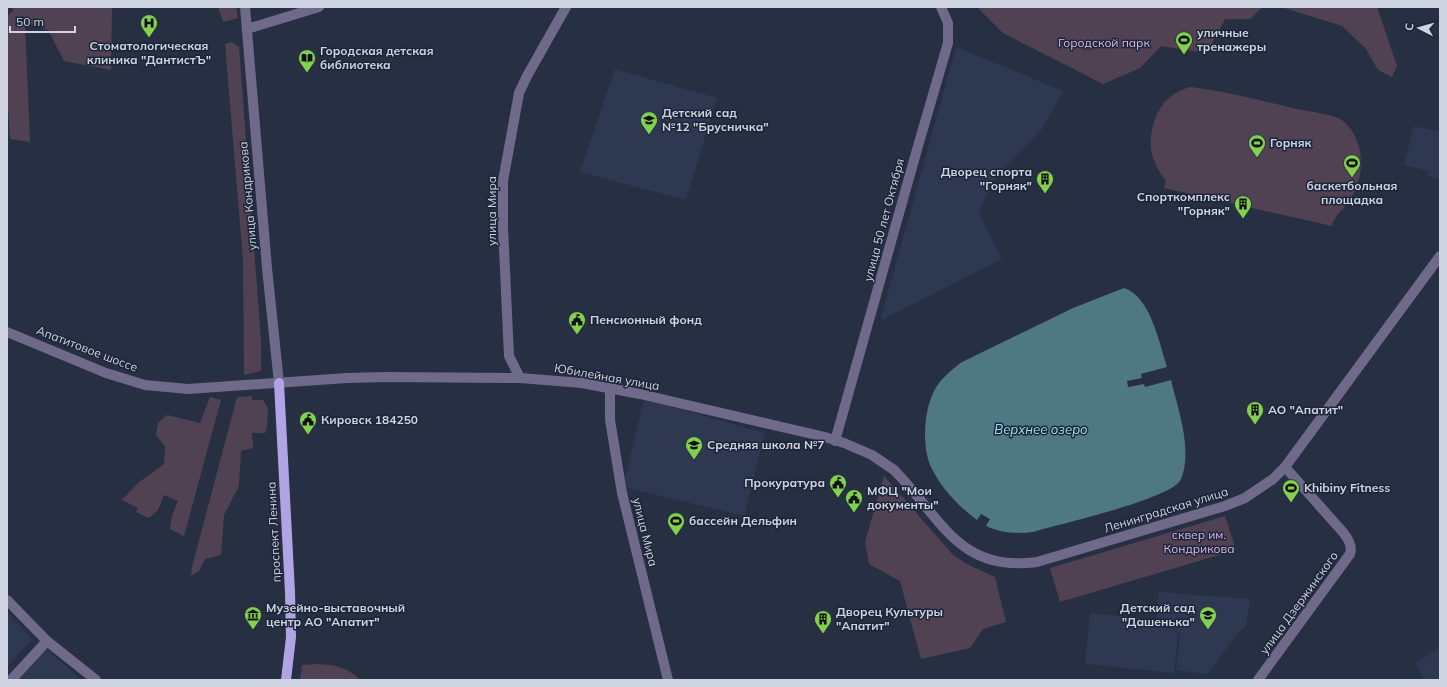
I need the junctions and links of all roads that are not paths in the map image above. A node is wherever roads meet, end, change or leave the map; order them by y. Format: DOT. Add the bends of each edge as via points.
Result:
graph roads {
  1 [pos="245,7"];
  2 [pos="318,7"];
  3 [pos="566,7"];
  4 [pos="941,7"];
  5 [pos="247,29"];
  6 [pos="1440,256"];
  7 [pos="7,332"];
  8 [pos="520,378"];
  9 [pos="279,383"];
  10 [pos="610,388"];
  11 [pos="835,441"];
  12 [pos="1285,467"];
  13 [pos="894,470"];
  14 [pos="7,600"];
  15 [pos="47,641"];
  16 [pos="11,680"];
  17 [pos="96,680"];
  18 [pos="286,680"];
  19 [pos="668,680"];
  20 [pos="1258,680"];
  1 -- 5 [label="street, улица Кондрикова"];
  2 -- 5 [label="street"];
  3 -- 8 [label="street, улица Мира" via="520,93 503,181 509,356"];
  4 -- 11 [label="street, улица 50 лет Октября" via="948,23 948,43"];
  5 -- 9 [label="street, улица Кондрикова"];
  6 -- 12 [label="street, Ленинградская улица"];
  7 -- 9 [label="street, Апатитовое шоссе" via="106,373 145,385 188,389"];
  8 -- 9 [label="street, Юбилейная улица" via="355,378"];
  8 -- 10 [label="street, Юбилейная улица" via="562,380"];
  9 -- 18 [label="main road, проспект Ленина" via="290,592 291,637"];
  10 -- 11 [label="street, Юбилейная улица" via="806,432"];
  10 -- 19 [label="street, улица Мира" via="610,420 622,493"];
  11 -- 13 [label="street, Юбилейная улица" via="872,455"];
  12 -- 13 [label="street, Ленинградская улица" via="1273,479 1245,498 1215,510 1026,564 993,560 965,548 954,539"];
  12 -- 20 [label="street, улица Дзержинского" via="1348,538 1352,549"];
  14 -- 15 [label="street"];
  15 -- 16 [label="street"];
  15 -- 17 [label="street"];
}
